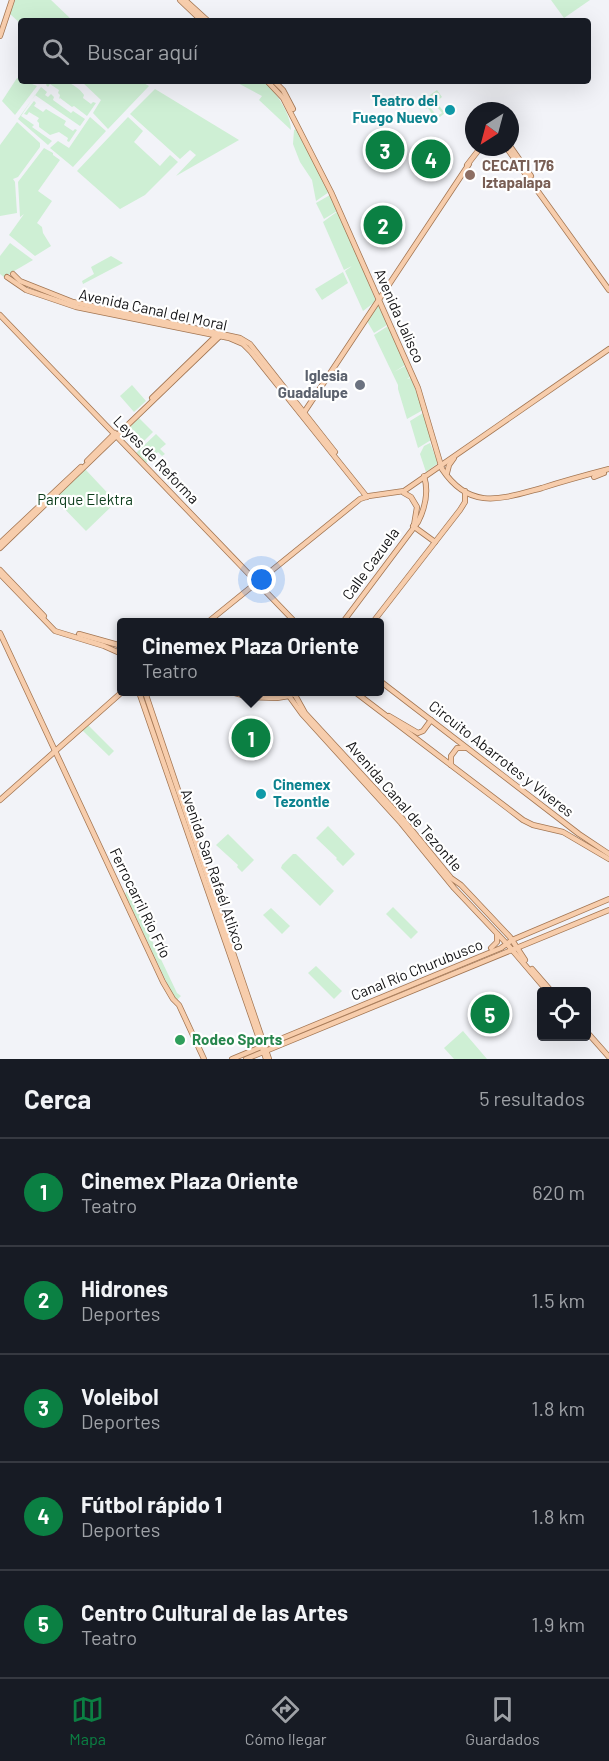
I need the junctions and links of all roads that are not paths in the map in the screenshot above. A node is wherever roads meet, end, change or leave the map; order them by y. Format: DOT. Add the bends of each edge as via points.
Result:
graph roads {
  1 [pos="12,0"];
  2 [pos="180,0"];
  3 [pos="185,0"];
  4 [pos="199,18"];
  5 [pos="205,18"];
  6 [pos="0,36"];
  7 [pos="270,84"];
  8 [pos="277,84"];
  9 [pos="293,114"];
  10 [pos="475,156"];
  11 [pos="515,156"];
  12 [pos="515,156"];
  13 [pos="13,274"];
  14 [pos="7,277"];
  15 [pos="609,286"];
  16 [pos="609,290"];
  17 [pos="378,300"];
  18 [pos="0,315"];
  19 [pos="366,316"];
  20 [pos="219,335"];
  21 [pos="609,350"];
  22 [pos="302,413"];
  23 [pos="491,431"];
  24 [pos="116,435"];
  25 [pos="454,458"];
  26 [pos="441,465"];
  27 [pos="609,469"];
  28 [pos="447,473"];
  29 [pos="425,477"];
  30 [pos="594,477"];
  31 [pos="465,491"];
  32 [pos="404,494"];
  33 [pos="386,496"];
  34 [pos="368,497"];
  35 [pos="415,525"];
  36 [pos="435,542"];
  37 [pos="0,543"];
  38 [pos="0,548"];
  39 [pos="0,572"];
  40 [pos="258,584"];
  41 [pos="215,618"];
  42 [pos="291,618"];
  43 [pos="347,618"];
  44 [pos="377,618"];
  45 [pos="0,633"];
  46 [pos="0,640"];
  47 [pos="117,647"];
  48 [pos="117,649"];
  49 [pos="384,684"];
  50 [pos="119,696"];
  51 [pos="141,696"];
  52 [pos="146,696"];
  53 [pos="260,696"];
  54 [pos="278,696"];
  55 [pos="288,696"];
  56 [pos="360,696"];
  57 [pos="387,716"];
  58 [pos="431,720"];
  59 [pos="467,749"];
  60 [pos="55,753"];
  61 [pos="451,765"];
  62 [pos="0,800"];
  63 [pos="413,835"];
  64 [pos="609,854"];
  65 [pos="609,859"];
  66 [pos="609,899"];
  67 [pos="609,910"];
  68 [pos="497,934"];
  69 [pos="512,940"];
  70 [pos="507,944"];
  71 [pos="501,948"];
  72 [pos="514,948"];
  73 [pos="546,987"];
  74 [pos="591,1039"];
  75 [pos="266,1053"];
  76 [pos="608,1058"];
  77 [pos="204,1059"];
  78 [pos="232,1059"];
  79 [pos="246,1059"];
  1 -- 6 [label="main road"];
  2 -- 4 [label="main road"];
  3 -- 5 [label="main road"];
  7 -- 9 [label="main road"];
  8 -- 9 [label="main road" via="285,92"];
  9 -- 17 [label="main road, Avenida Jalisco"];
  10 -- 17 [label="main road"];
  11 -- 15 [label="main road"];
  12 -- 16 [label="main road"];
  13 -- 20 [label="main road, Avenida Canal del Moral" via="20,281 73,302"];
  14 -- 20 [label="main road, Avenida Canal del Moral" via="26,290 76,307"];
  17 -- 22 [label="main road"];
  17 -- 26 [label="main road, Avenida Jalisco" via="418,388"];
  18 -- 24 [label="main road, Leyes de Reforma"];
  19 -- 22 [label="main road"];
  20 -- 22 [label="main road, Avenida Canal del Moral" via="246,346"];
  20 -- 24 [label="main road"];
  21 -- 23 [label="main road"];
  22 -- 34 [label="main road, Avenida Canal del Moral"];
  23 -- 25 [label="main road"];
  23 -- 26 [label="main road"];
  24 -- 37 [label="main road"];
  24 -- 38 [label="main road"];
  24 -- 40 [label="main road, Leyes de Reforma"];
  25 -- 26 [label="main road"];
  25 -- 28 [label="main road"];
  26 -- 28 [label="main road"];
  26 -- 29 [label="main road"];
  26 -- 31 [label="main road" via="451,481"];
  27 -- 30 [label="main road"];
  27 -- 31 [label="main road" via="501,498 485,499"];
  28 -- 31 [label="main road"];
  29 -- 32 [label="main road"];
  29 -- 33 [label="main road" via="404,491"];
  29 -- 35 [label="main road" via="424,505"];
  31 -- 36 [label="main road" via="463,505"];
  32 -- 33 [label="main road"];
  32 -- 35 [label="main road, Calle Cazuela" via="417,507"];
  33 -- 34 [label="main road"];
  34 -- 40 [label="main road"];
  35 -- 36 [label="main road"];
  35 -- 43 [label="main road, Calle Cazuela"];
  36 -- 44 [label="main road"];
  39 -- 47 [label="main road" via="56,628"];
  39 -- 48 [label="main road" via="56,631"];
  40 -- 41 [label="main road"];
  40 -- 42 [label="main road, Leyes de Reforma"];
  45 -- 60 [label="main road, Ferrocarril Río Frío"];
  46 -- 60 [label="main road, Ferrocarril Río Frío"];
  49 -- 58 [label="main road, Circuito Abarrotes y Víveres"];
  50 -- 60 [label="main road"];
  51 -- 75 [label="main road, Avenida San Rafaél Atlixco"];
  52 -- 75 [label="main road, Avenida San Rafaél Atlixco"];
  53 -- 54 [label="main road"];
  55 -- 63 [label="main road, Avenida Canal de Tezontle"];
  56 -- 57 [label="main road"];
  57 -- 58 [label="main road" via="418,733"];
  57 -- 61 [label="main road"];
  58 -- 59 [label="main road, Circuito Abarrotes y Víveres"];
  59 -- 61 [label="main road" via="458,748 451,756"];
  59 -- 64 [label="main road, Circuito Abarrotes y Víveres"];
  60 -- 62 [label="main road"];
  60 -- 77 [label="main road, Ferrocarril Río Frío"];
  61 -- 65 [label="main road" via="523,820 563,832"];
  63 -- 68 [label="main road, Avenida Canal de Tezontle" via="454,888"];
  63 -- 69 [label="main road, Avenida Canal de Tezontle"];
  66 -- 69 [label="main road, Canal Río Churubusco"];
  67 -- 72 [label="main road, Canal Río Churubusco"];
  68 -- 70 [label="main road, Avenida Canal de Tezontle"];
  68 -- 71 [label="main road" via="497,942 491,948"];
  69 -- 70 [label="main road, Canal Río Churubusco"];
  69 -- 72 [label="main road, Avenida Canal de Tezontle"];
  70 -- 71 [label="main road, Canal Río Churubusco"];
  70 -- 72 [label="main road, Avenida Canal de Tezontle"];
  71 -- 75 [label="main road, Canal Río Churubusco"];
  72 -- 73 [label="main road, Avenida Canal de Tezontle"];
  72 -- 75 [label="main road, Canal Río Churubusco"];
  74 -- 76 [label="main road"];
  75 -- 78 [label="main road, Canal Río Churubusco"];
  75 -- 79 [label="main road, Canal Río Churubusco"];
}
